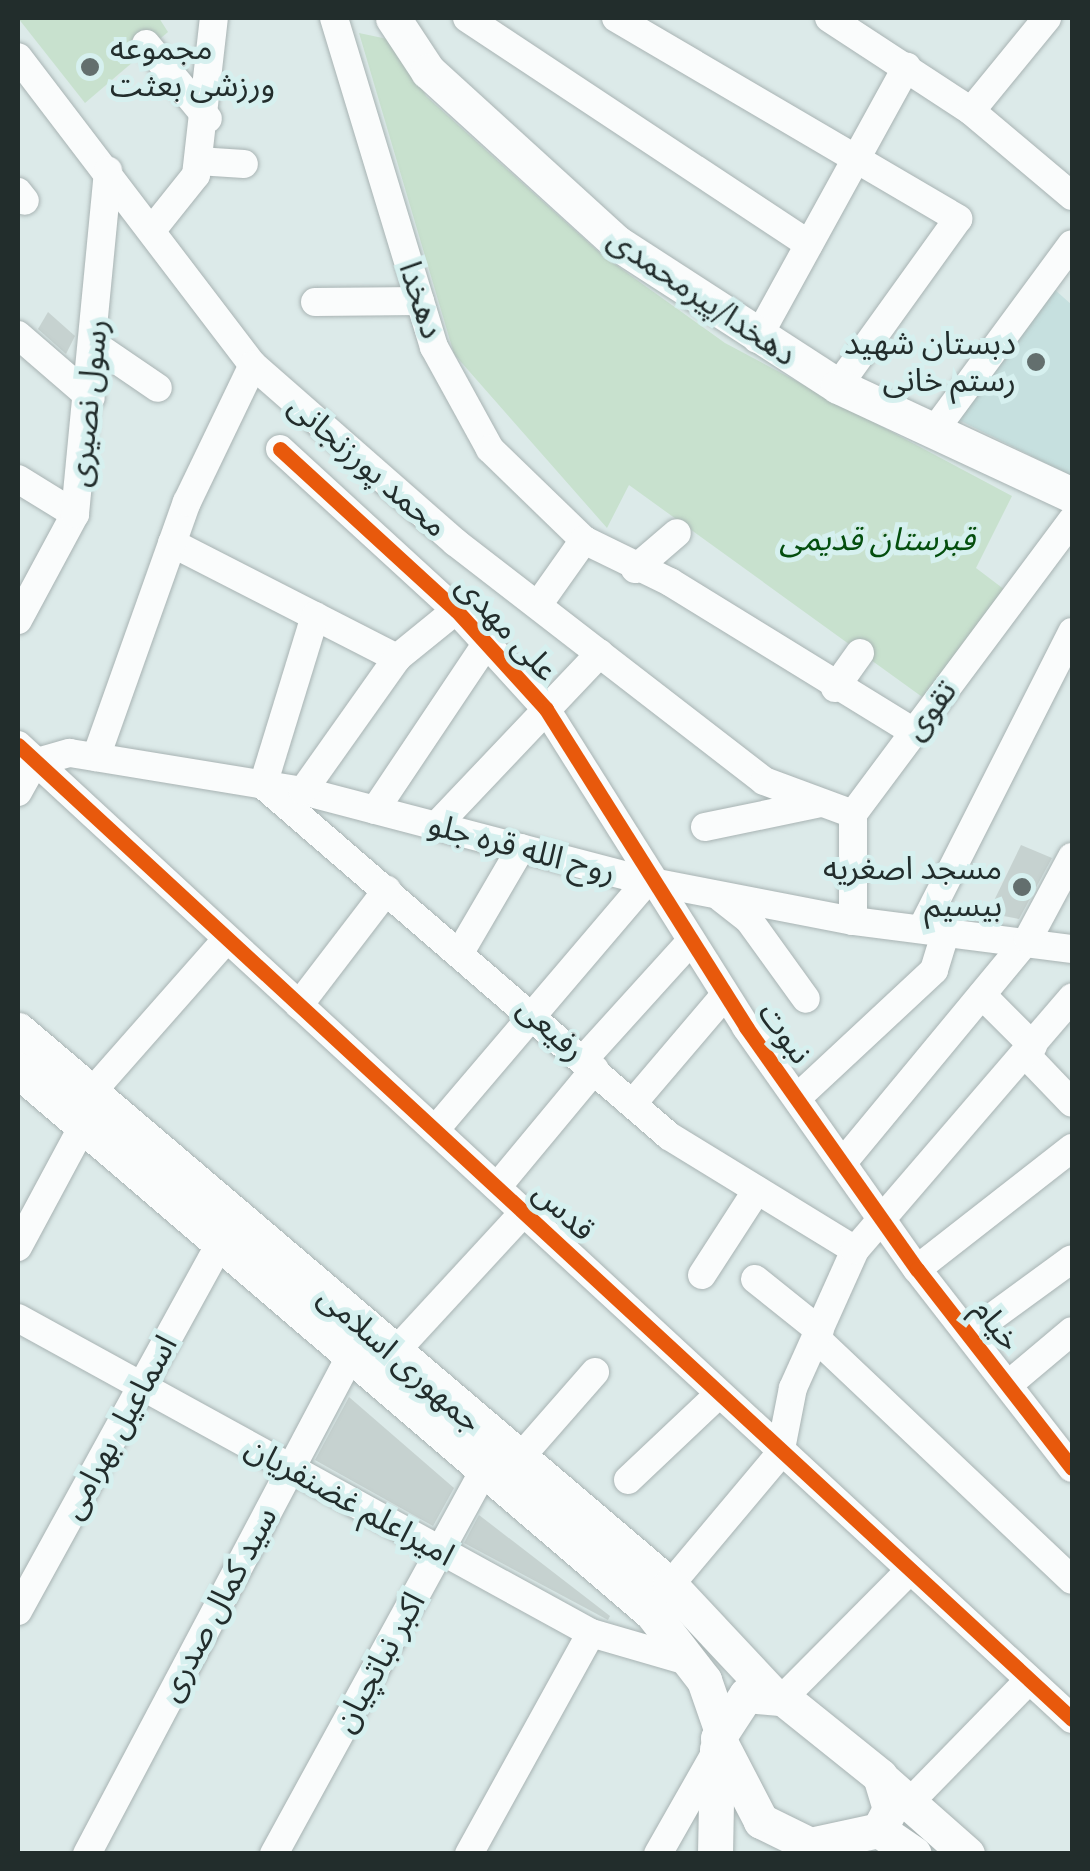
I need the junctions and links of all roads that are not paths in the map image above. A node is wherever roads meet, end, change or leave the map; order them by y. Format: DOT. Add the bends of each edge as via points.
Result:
graph roads {
  1 [pos="214,18"];
  2 [pos="334,18"];
  3 [pos="466,18"];
  4 [pos="616,18"];
  5 [pos="829,18"];
  6 [pos="1047,18"];
  7 [pos="400,19"];
  8 [pos="875,27"];
  9 [pos="146,44"];
  10 [pos="18,56"];
  11 [pos="907,66"];
  12 [pos="971,112"];
  13 [pos="208,119"];
  14 [pos="858,154"];
  15 [pos="198,161"];
  16 [pos="244,164"];
  17 [pos="108,171"];
  18 [pos="1072,196"];
  19 [pos="152,230"];
  20 [pos="810,244"];
  21 [pos="1072,244"];
  22 [pos="420,301"];
  23 [pos="315,302"];
  24 [pos="18,336"];
  25 [pos="757,339"];
  26 [pos="95,345"];
  27 [pos="253,365"];
  28 [pos="838,386"];
  29 [pos="158,388"];
  30 [pos="92,398"];
  31 [pos="934,431"];
  32 [pos="280,449"];
  33 [pos="18,479"];
  34 [pos="1072,495"];
  35 [pos="75,514"];
  36 [pos="1072,520"];
  37 [pos="677,533"];
  38 [pos="584,540"];
  39 [pos="172,544"];
  40 [pos="635,569"];
  41 [pos="538,605"];
  42 [pos="456,610"];
  43 [pos="315,616"];
  44 [pos="18,620"];
  45 [pos="486,644"];
  46 [pos="1068,651"];
  47 [pos="600,653"];
  48 [pos="860,653"];
  49 [pos="397,658"];
  50 [pos="835,688"];
  51 [pos="546,709"];
  52 [pos="914,732"];
  53 [pos="26,754"];
  54 [pos="96,757"];
  55 [pos="263,785"];
  56 [pos="18,792"];
  57 [pos="302,792"];
  58 [pos="823,803"];
  59 [pos="375,810"];
  60 [pos="853,814"];
  61 [pos="436,826"];
  62 [pos="705,827"];
  63 [pos="521,848"];
  64 [pos="1072,857"];
  65 [pos="647,881"];
  66 [pos="386,890"];
  67 [pos="718,895"];
  68 [pos="852,921"];
  69 [pos="934,930"];
  70 [pos="1028,939"];
  71 [pos="227,940"];
  72 [pos="689,942"];
  73 [pos="462,949"];
  74 [pos="1072,949"];
  75 [pos="725,995"];
  76 [pos="982,995"];
  77 [pos="1072,998"];
  78 [pos="806,999"];
  79 [pos="299,1005"];
  80 [pos="536,1016"];
  81 [pos="18,1030"];
  82 [pos="1030,1050"];
  83 [pos="590,1064"];
  84 [pos="18,1070"];
  85 [pos="798,1097"];
  86 [pos="632,1103"];
  87 [pos="1072,1103"];
  88 [pos="87,1110"];
  89 [pos="435,1130"];
  90 [pos="1072,1148"];
  91 [pos="845,1160"];
  92 [pos="498,1187"];
  93 [pos="757,1190"];
  94 [pos="524,1212"];
  95 [pos="882,1215"];
  96 [pos="220,1243"];
  97 [pos="18,1247"];
  98 [pos="855,1250"];
  99 [pos="1072,1258"];
  100 [pos="916,1269"];
  101 [pos="702,1275"];
  102 [pos="755,1279"];
  103 [pos="18,1318"];
  104 [pos="1072,1331"];
  105 [pos="970,1334"];
  106 [pos="818,1335"];
  107 [pos="394,1353"];
  108 [pos="351,1355"];
  109 [pos="595,1372"];
  110 [pos="1009,1384"];
  111 [pos="141,1386"];
  112 [pos="718,1394"];
  113 [pos="780,1454"];
  114 [pos="518,1460"];
  115 [pos="1071,1464"];
  116 [pos="290,1468"];
  117 [pos="484,1470"];
  118 [pos="628,1480"];
  119 [pos="440,1550"];
  120 [pos="910,1570"];
  121 [pos="1072,1580"];
  122 [pos="670,1585"];
  123 [pos="18,1611"];
  124 [pos="591,1633"];
  125 [pos="691,1662"];
  126 [pos="1029,1680"];
  127 [pos="778,1697"];
  128 [pos="1072,1719"];
  129 [pos="719,1739"];
  130 [pos="880,1776"];
  131 [pos="910,1803"];
  132 [pos="879,1830"];
  133 [pos="831,1849"];
  134 [pos="87,1854"];
  135 [pos="274,1854"];
  136 [pos="470,1854"];
  137 [pos="658,1854"];
  138 [pos="715,1854"];
  139 [pos="914,1854"];
  140 [pos="966,1854"];
  1 -- 13 [label="street"];
  2 -- 22 [label="street, دهخدا"];
  3 -- 20 [label="street"];
  4 -- 14 [label="street"];
  5 -- 8 [label="street"];
  6 -- 12 [label="street"];
  7 -- 25 [label="main road, دهخدا/پیرمحمدی" via="428,71 617,243"];
  8 -- 11 [label="street"];
  9 -- 13 [label="street"];
  10 -- 17 [label="street, محمد پورزنجانی"];
  11 -- 12 [label="street"];
  11 -- 14 [label="street"];
  12 -- 18 [label="street"];
  13 -- 15 [label="street"];
  14 -- 20 [label="street"];
  14 -- 28 [label="street" via="958,219"];
  15 -- 16 [label="street"];
  15 -- 19 [label="street"];
  17 -- 19 [label="street, محمد پورزنجانی"];
  17 -- 26 [label="street, رسول نصیری"];
  19 -- 27 [label="street, محمد پورزنجانی"];
  20 -- 25 [label="street"];
  21 -- 31 [label="street"];
  22 -- 23 [label="street"];
  22 -- 38 [label="street, دهخدا" via="434,348 490,449"];
  24 -- 30 [label="street"];
  25 -- 28 [label="main road, دهخدا/پیرمحمدی"];
  26 -- 29 [label="street"];
  26 -- 30 [label="street, رسول نصیری"];
  27 -- 39 [label="street"];
  27 -- 41 [label="street, محمد پورزنجانی"];
  28 -- 31 [label="main road, دهخدا/پیرمحمدی"];
  30 -- 35 [label="street, رسول نصیری"];
  31 -- 34 [label="main road, دهخدا/پیرمحمدی"];
  32 -- 42 [label="street, علی مهدی"];
  33 -- 35 [label="street"];
  35 -- 44 [label="street, رسول نصیری"];
  36 -- 52 [label="street, تقوی"];
  37 -- 40 [label="street"];
  38 -- 40 [label="street, دهخدا"];
  38 -- 41 [label="street"];
  39 -- 43 [label="street"];
  39 -- 54 [label="street"];
  40 -- 50 [label="street, دهخدا" via="670,582"];
  41 -- 47 [label="street, محمد پورزنجانی"];
  42 -- 45 [label="street, علی مهدی"];
  42 -- 49 [label="street"];
  43 -- 49 [label="street"];
  43 -- 55 [label="street"];
  45 -- 51 [label="street, علی مهدی"];
  45 -- 59 [label="street"];
  46 -- 69 [label="street"];
  47 -- 51 [label="street"];
  47 -- 58 [label="street, محمد پورزنجانی" via="764,781"];
  48 -- 50 [label="street"];
  49 -- 57 [label="street"];
  50 -- 52 [label="street, دهخدا"];
  51 -- 61 [label="street"];
  51 -- 65 [label="street, علی مهدی" via="602,789"];
  52 -- 60 [label="street, تقوی"];
  53 -- 54 [label="street, روح الله قره جلو"];
  53 -- 56 [label="street"];
  53 -- 71 [label="street, قدس"];
  54 -- 55 [label="street, روح الله قره جلو"];
  55 -- 57 [label="street, روح الله قره جلو"];
  55 -- 66 [label="street, رفیعی"];
  57 -- 59 [label="street, روح الله قره جلو"];
  58 -- 60 [label="street, محمد پورزنجانی"];
  58 -- 62 [label="street"];
  59 -- 61 [label="street, روح الله قره جلو"];
  60 -- 68 [label="street"];
  61 -- 63 [label="street, روح الله قره جلو"];
  63 -- 65 [label="street, روح الله قره جلو"];
  63 -- 73 [label="street"];
  64 -- 70 [label="street"];
  65 -- 67 [label="street, روح الله قره جلو"];
  65 -- 72 [label="street, نبوت"];
  65 -- 80 [label="street"];
  66 -- 73 [label="street, رفیعی"];
  66 -- 79 [label="street"];
  67 -- 68 [label="street, روح الله قره جلو"];
  67 -- 78 [label="street" via="759,932"];
  68 -- 69 [label="street, روح الله قره جلو"];
  69 -- 70 [label="street, روح الله قره جلو"];
  69 -- 85 [label="street" via="934,970"];
  70 -- 74 [label="street, روح الله قره جلو"];
  70 -- 76 [label="street"];
  71 -- 79 [label="street, قدس"];
  71 -- 88 [label="street"];
  72 -- 75 [label="street, نبوت"];
  72 -- 83 [label="street"];
  73 -- 80 [label="street, رفیعی"];
  75 -- 85 [label="street, نبوت"];
  75 -- 86 [label="street"];
  76 -- 82 [label="street"];
  76 -- 91 [label="street"];
  77 -- 82 [label="street"];
  79 -- 89 [label="street, قدس"];
  80 -- 83 [label="street, رفیعی"];
  80 -- 89 [label="street"];
  81 -- 88 [label="main road, جمهوری اسلامی"];
  82 -- 87 [label="street"];
  82 -- 95 [label="street"];
  83 -- 86 [label="street, رفیعی"];
  83 -- 92 [label="street"];
  84 -- 88 [label="main road, جمهوری اسلامی"];
  85 -- 91 [label="street, نبوت"];
  86 -- 93 [label="street, رفیعی"];
  88 -- 96 [label="main road, جمهوری اسلامی"];
  88 -- 97 [label="street"];
  88 -- 107 [label="main road, جمهوری اسلامی"];
  89 -- 92 [label="street, قدس"];
  90 -- 100 [label="street"];
  91 -- 95 [label="street, نبوت"];
  92 -- 94 [label="street, قدس"];
  93 -- 98 [label="street, رفیعی"];
  93 -- 101 [label="street"];
  94 -- 107 [label="street"];
  94 -- 112 [label="street, قدس"];
  95 -- 98 [label="street"];
  95 -- 100 [label="street, خیام"];
  96 -- 108 [label="main road, جمهوری اسلامی"];
  96 -- 111 [label="street, اسماعیل بهرامی"];
  98 -- 106 [label="street"];
  99 -- 105 [label="street"];
  100 -- 105 [label="street, خیام"];
  102 -- 106 [label="street"];
  103 -- 111 [label="street, امیراعلم غضنفریان"];
  104 -- 110 [label="street"];
  105 -- 110 [label="street, خیام"];
  106 -- 113 [label="street"];
  106 -- 121 [label="street"];
  107 -- 114 [label="main road, جمهوری اسلامی"];
  108 -- 116 [label="street, سید کمال صدری"];
  108 -- 117 [label="main road, جمهوری اسلامی"];
  109 -- 114 [label="street"];
  110 -- 115 [label="street, خیام"];
  111 -- 116 [label="street, امیراعلم غضنفریان"];
  111 -- 123 [label="street, اسماعیل بهرامی"];
  112 -- 113 [label="street, قدس"];
  112 -- 118 [label="street"];
  113 -- 120 [label="street, قدس"];
  113 -- 122 [label="street"];
  114 -- 122 [label="main road, جمهوری اسلامی"];
  116 -- 119 [label="street, امیراعلم غضنفریان"];
  116 -- 134 [label="street, سید کمال صدری"];
  117 -- 119 [label="street, اکبر نباتچیان"];
  117 -- 125 [label="main road, جمهوری اسلامی" via="652,1613"];
  119 -- 124 [label="street, امیراعلم غضنفریان"];
  119 -- 135 [label="street, اکبر نباتچیان"];
  120 -- 126 [label="street, قدس"];
  120 -- 127 [label="street"];
  122 -- 127 [label="main road, جمهوری اسلامی"];
  124 -- 125 [label="street, امیراعلم غضنفریان"];
  124 -- 136 [label="street"];
  125 -- 129 [label="main road, جمهوری اسلامی"];
  126 -- 128 [label="street, قدس"];
  126 -- 131 [label="street"];
  127 -- 129 [label="main road" via="746,1695"];
  127 -- 130 [label="main road, جمهوری اسلامی"];
  129 -- 133 [label="main road, جمهوری اسلامی" via="761,1821 786,1840"];
  129 -- 137 [label="street"];
  129 -- 138 [label="main road"];
  130 -- 131 [label="main road"];
  130 -- 132 [label="main road" via="890,1797"];
  131 -- 140 [label="main road"];
  132 -- 133 [label="main road"];
  132 -- 139 [label="main road"];
}
